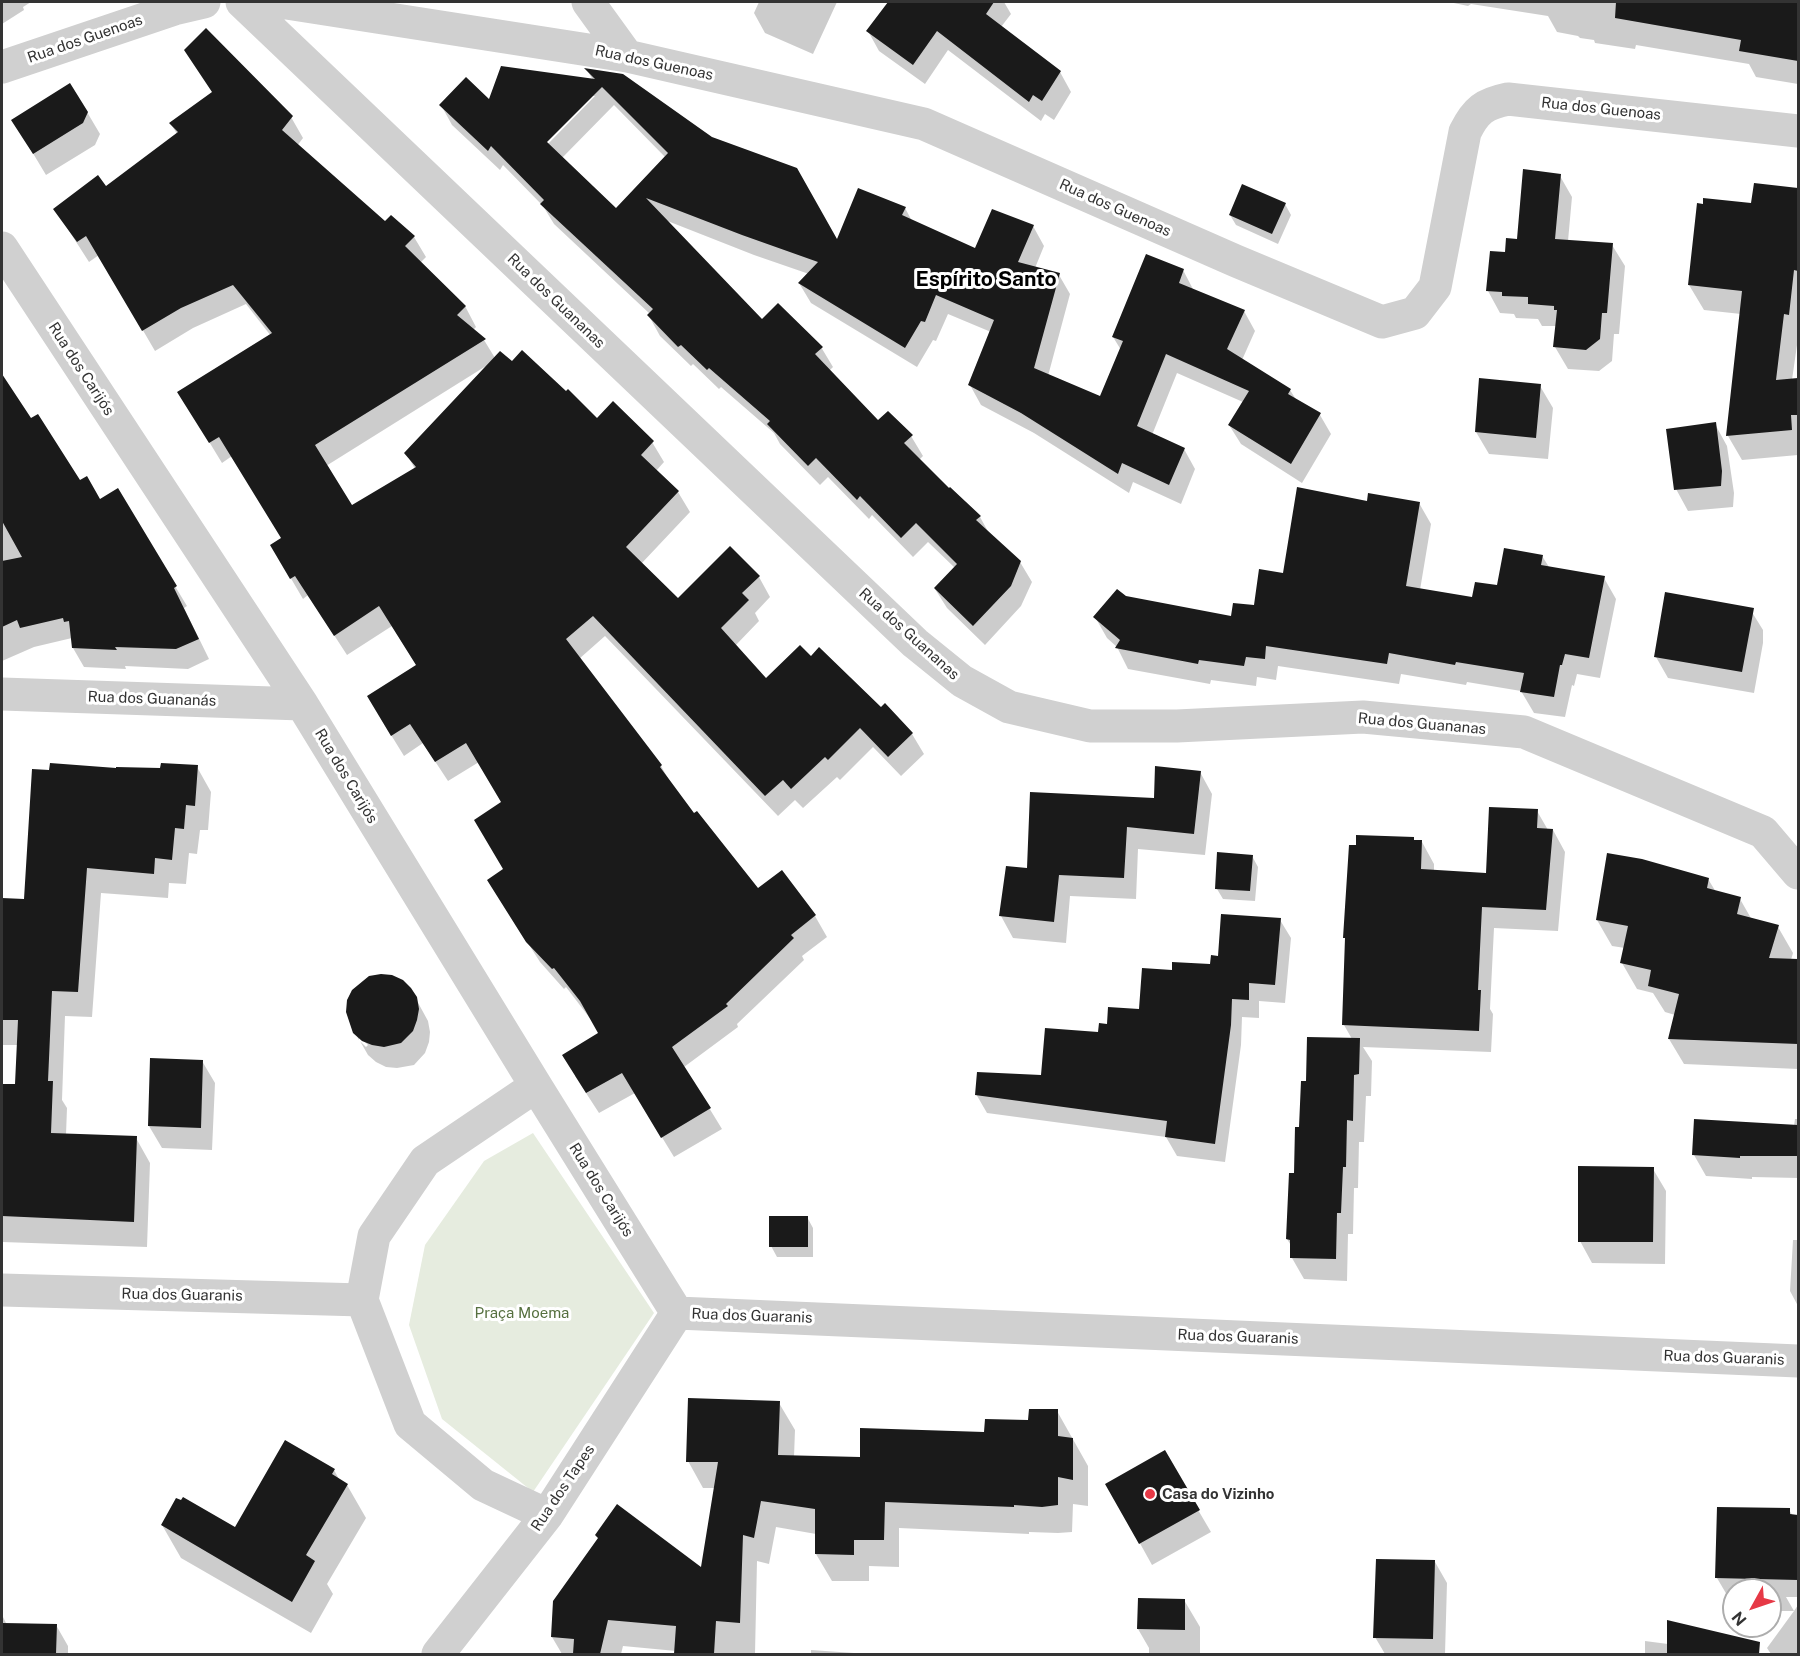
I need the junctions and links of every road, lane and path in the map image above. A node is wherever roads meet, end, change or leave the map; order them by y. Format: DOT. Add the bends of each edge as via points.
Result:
graph roads {
  1 [pos="204,2"];
  2 [pos="242,2"];
  3 [pos="280,2"];
  4 [pos="588,2"];
  5 [pos="627,56"];
  6 [pos="2,67"];
  7 [pos="1798,131"];
  8 [pos="2,248"];
  9 [pos="2,694"];
  10 [pos="302,704"];
  11 [pos="1798,873"];
  12 [pos="536,1086"];
  13 [pos="2,1290"];
  14 [pos="362,1300"];
  15 [pos="677,1313"];
  16 [pos="1798,1361"];
  17 [pos="547,1515"];
  18 [pos="438,1654"];
  1 -- 6 [label="street, Rua dos Guenoas"];
  2 -- 11 [label="street, Rua dos Guananas" via="915,643 962,681 1009,707 1090,726 1363,717 1524,732 1763,832"];
  3 -- 5 [label="street, Rua dos Guenoas"];
  4 -- 5 [label="street"];
  5 -- 7 [label="street, Rua dos Guenoas" via="924,123 1382,322 1415,313 1435,287 1465,132 1481,107 1508,99"];
  8 -- 10 [label="street, Rua dos Carijós"];
  9 -- 10 [label="street, Rua dos Guananás"];
  10 -- 12 [label="street, Rua dos Carijós"];
  12 -- 14 [label="street" via="425,1161 374,1236"];
  12 -- 15 [label="street, Rua dos Carijós"];
  13 -- 14 [label="street, Rua dos Guaranis"];
  14 -- 17 [label="street" via="410,1424 483,1485"];
  15 -- 16 [label="street, Rua dos Guaranis"];
  15 -- 17 [label="street, Rua dos Tapes"];
  17 -- 18 [label="street, Rua dos Tapes"];
}
